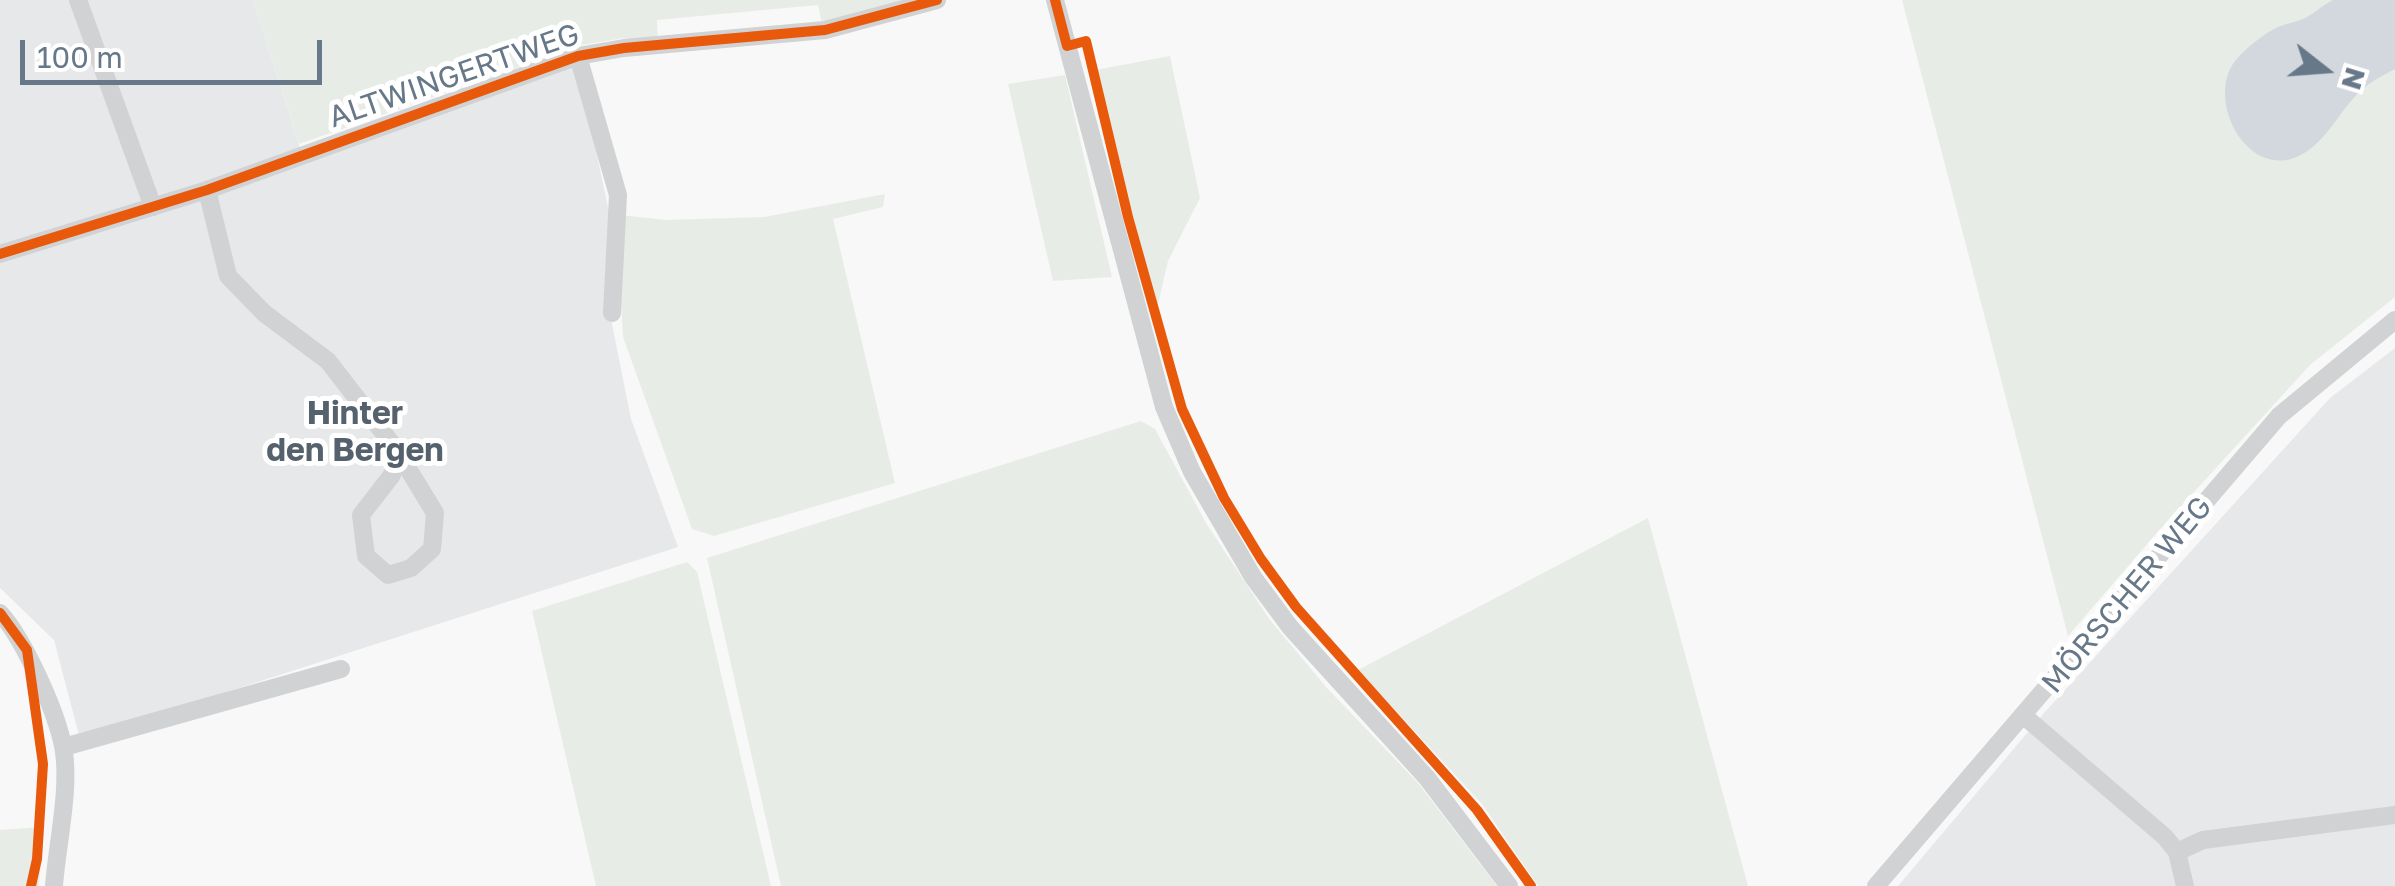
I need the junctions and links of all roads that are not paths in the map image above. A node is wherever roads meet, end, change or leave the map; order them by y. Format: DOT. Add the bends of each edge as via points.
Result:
graph roads {
  1 [pos="78,0"];
  2 [pos="937,0"];
  3 [pos="1055,0"];
  4 [pos="578,56"];
  5 [pos="207,190"];
  6 [pos="152,207"];
  7 [pos="0,254"];
  8 [pos="612,313"];
  9 [pos="2395,320"];
  10 [pos="396,449"];
  11 [pos="0,613"];
  12 [pos="341,669"];
  13 [pos="2024,716"];
  14 [pos="64,747"];
  15 [pos="2395,815"];
  16 [pos="2177,852"];
  17 [pos="54,886"];
  18 [pos="1509,886"];
  19 [pos="1876,886"];
  20 [pos="2186,886"];
  1 -- 6 [label="street"];
  2 -- 4 [label="street, ALTWINGERTWEG" via="826,30"];
  3 -- 18 [label="street" via="1164,407 1192,472 1290,626 1427,778"];
  4 -- 5 [label="street, ALTWINGERTWEG"];
  4 -- 8 [label="street" via="618,195"];
  5 -- 6 [label="street, ALTWINGERTWEG"];
  5 -- 10 [label="street" via="228,276 328,361"];
  6 -- 7 [label="street, ALTWINGERTWEG"];
  9 -- 13 [label="street, MÖRSCHER WEG" via="2279,416"];
  10 -- 10 [label="street" via="435,513 432,549 410,568 388,575 366,556 361,515 392,475"];
  11 -- 14 [label="street" via="28,650"];
  12 -- 14 [label="street"];
  13 -- 16 [label="street"];
  13 -- 19 [label="street, MÖRSCHER WEG"];
  14 -- 17 [label="street"];
  15 -- 16 [label="street" via="2203,840"];
  16 -- 20 [label="street"];
}
